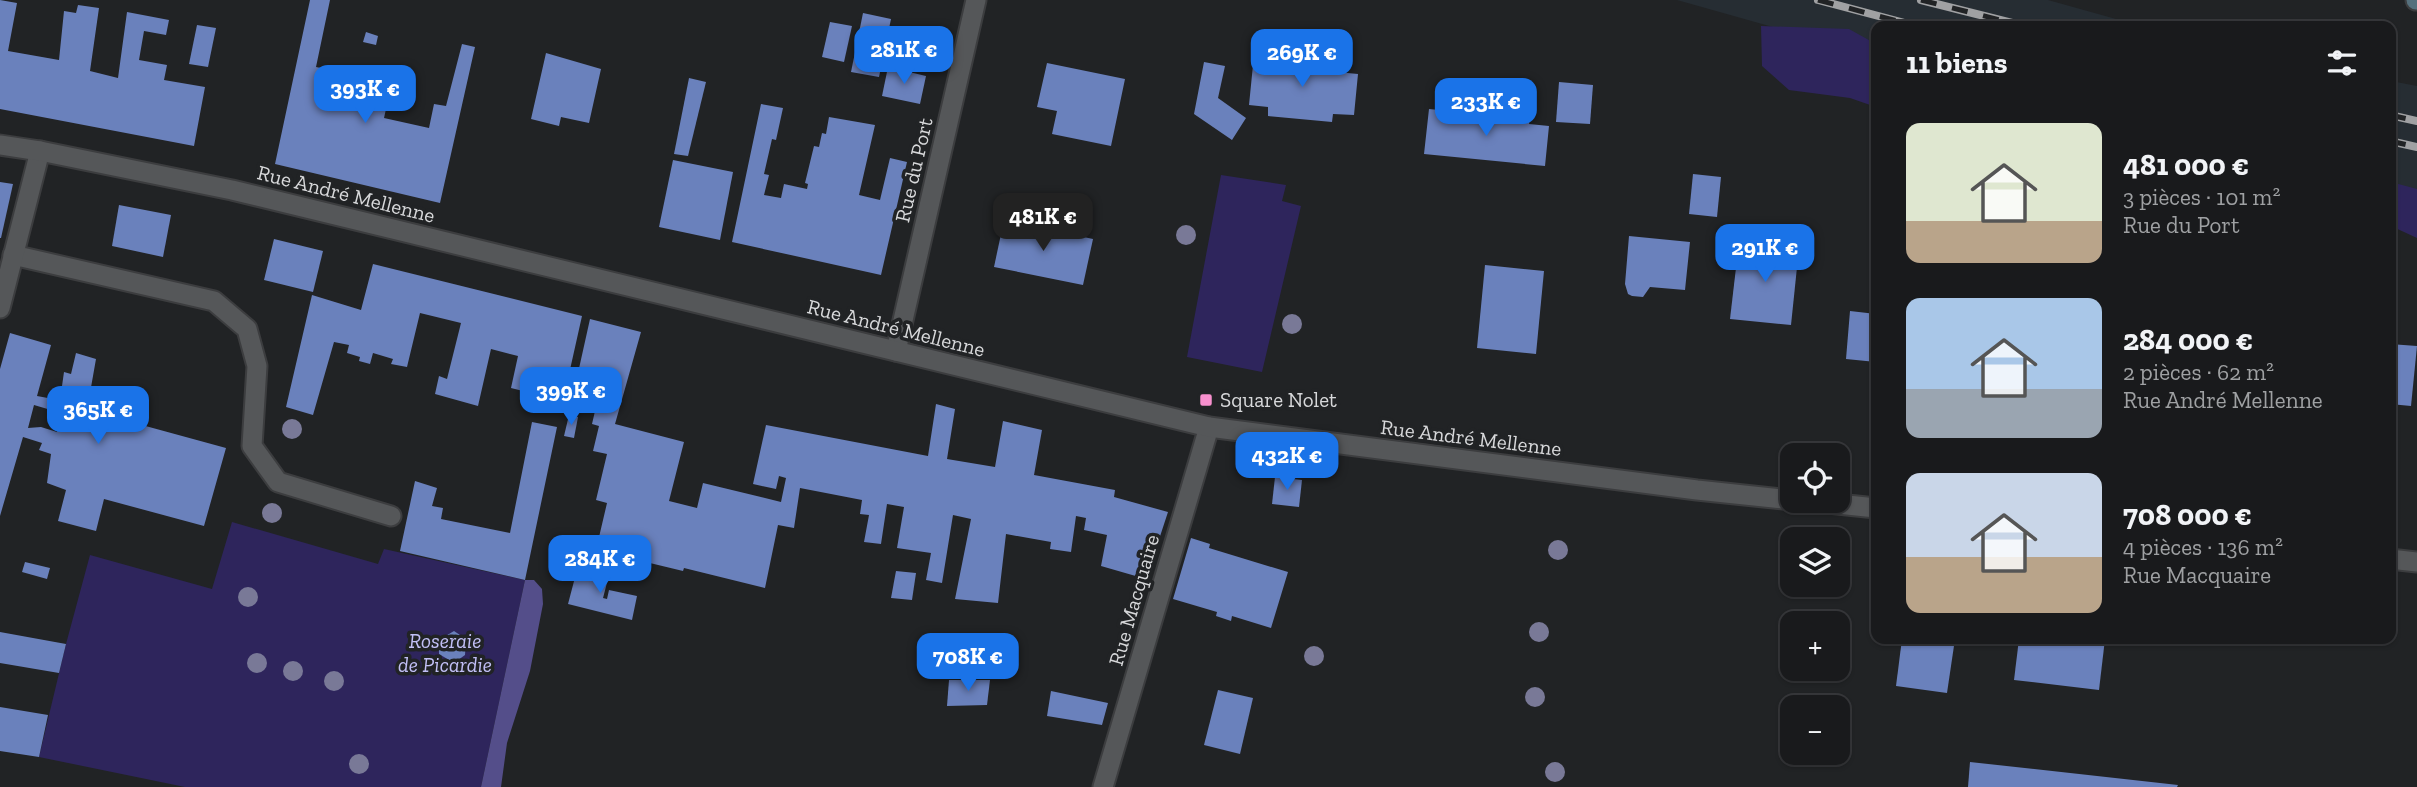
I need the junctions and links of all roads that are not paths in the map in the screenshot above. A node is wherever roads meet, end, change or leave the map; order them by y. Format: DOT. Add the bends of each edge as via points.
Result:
graph roads {
  1 [pos="976,0"];
  2 [pos="0,145"];
  3 [pos="40,151"];
  4 [pos="13,255"];
  5 [pos="0,308"];
  6 [pos="895,351"];
  7 [pos="1209,427"];
  8 [pos="1780,499"];
  9 [pos="1850,505"];
  10 [pos="1871,507"];
  11 [pos="391,516"];
  12 [pos="2396,560"];
  13 [pos="2417,562"];
  14 [pos="1103,787"];
  1 -- 6 [label="street, Rue du Port"];
  2 -- 3 [label="street, Rue André Mellenne"];
  3 -- 4 [label="street"];
  3 -- 6 [label="street, Rue André Mellenne" via="232,190"];
  4 -- 5 [label="street"];
  4 -- 11 [label="street" via="214,301 247,330 257,366 252,446 278,482"];
  6 -- 7 [label="street, Rue André Mellenne"];
  7 -- 8 [label="street, Rue André Mellenne"];
  7 -- 14 [label="street, Rue Macquaire"];
  9 -- 10 [label="street"];
  12 -- 13 [label="street"];
}
